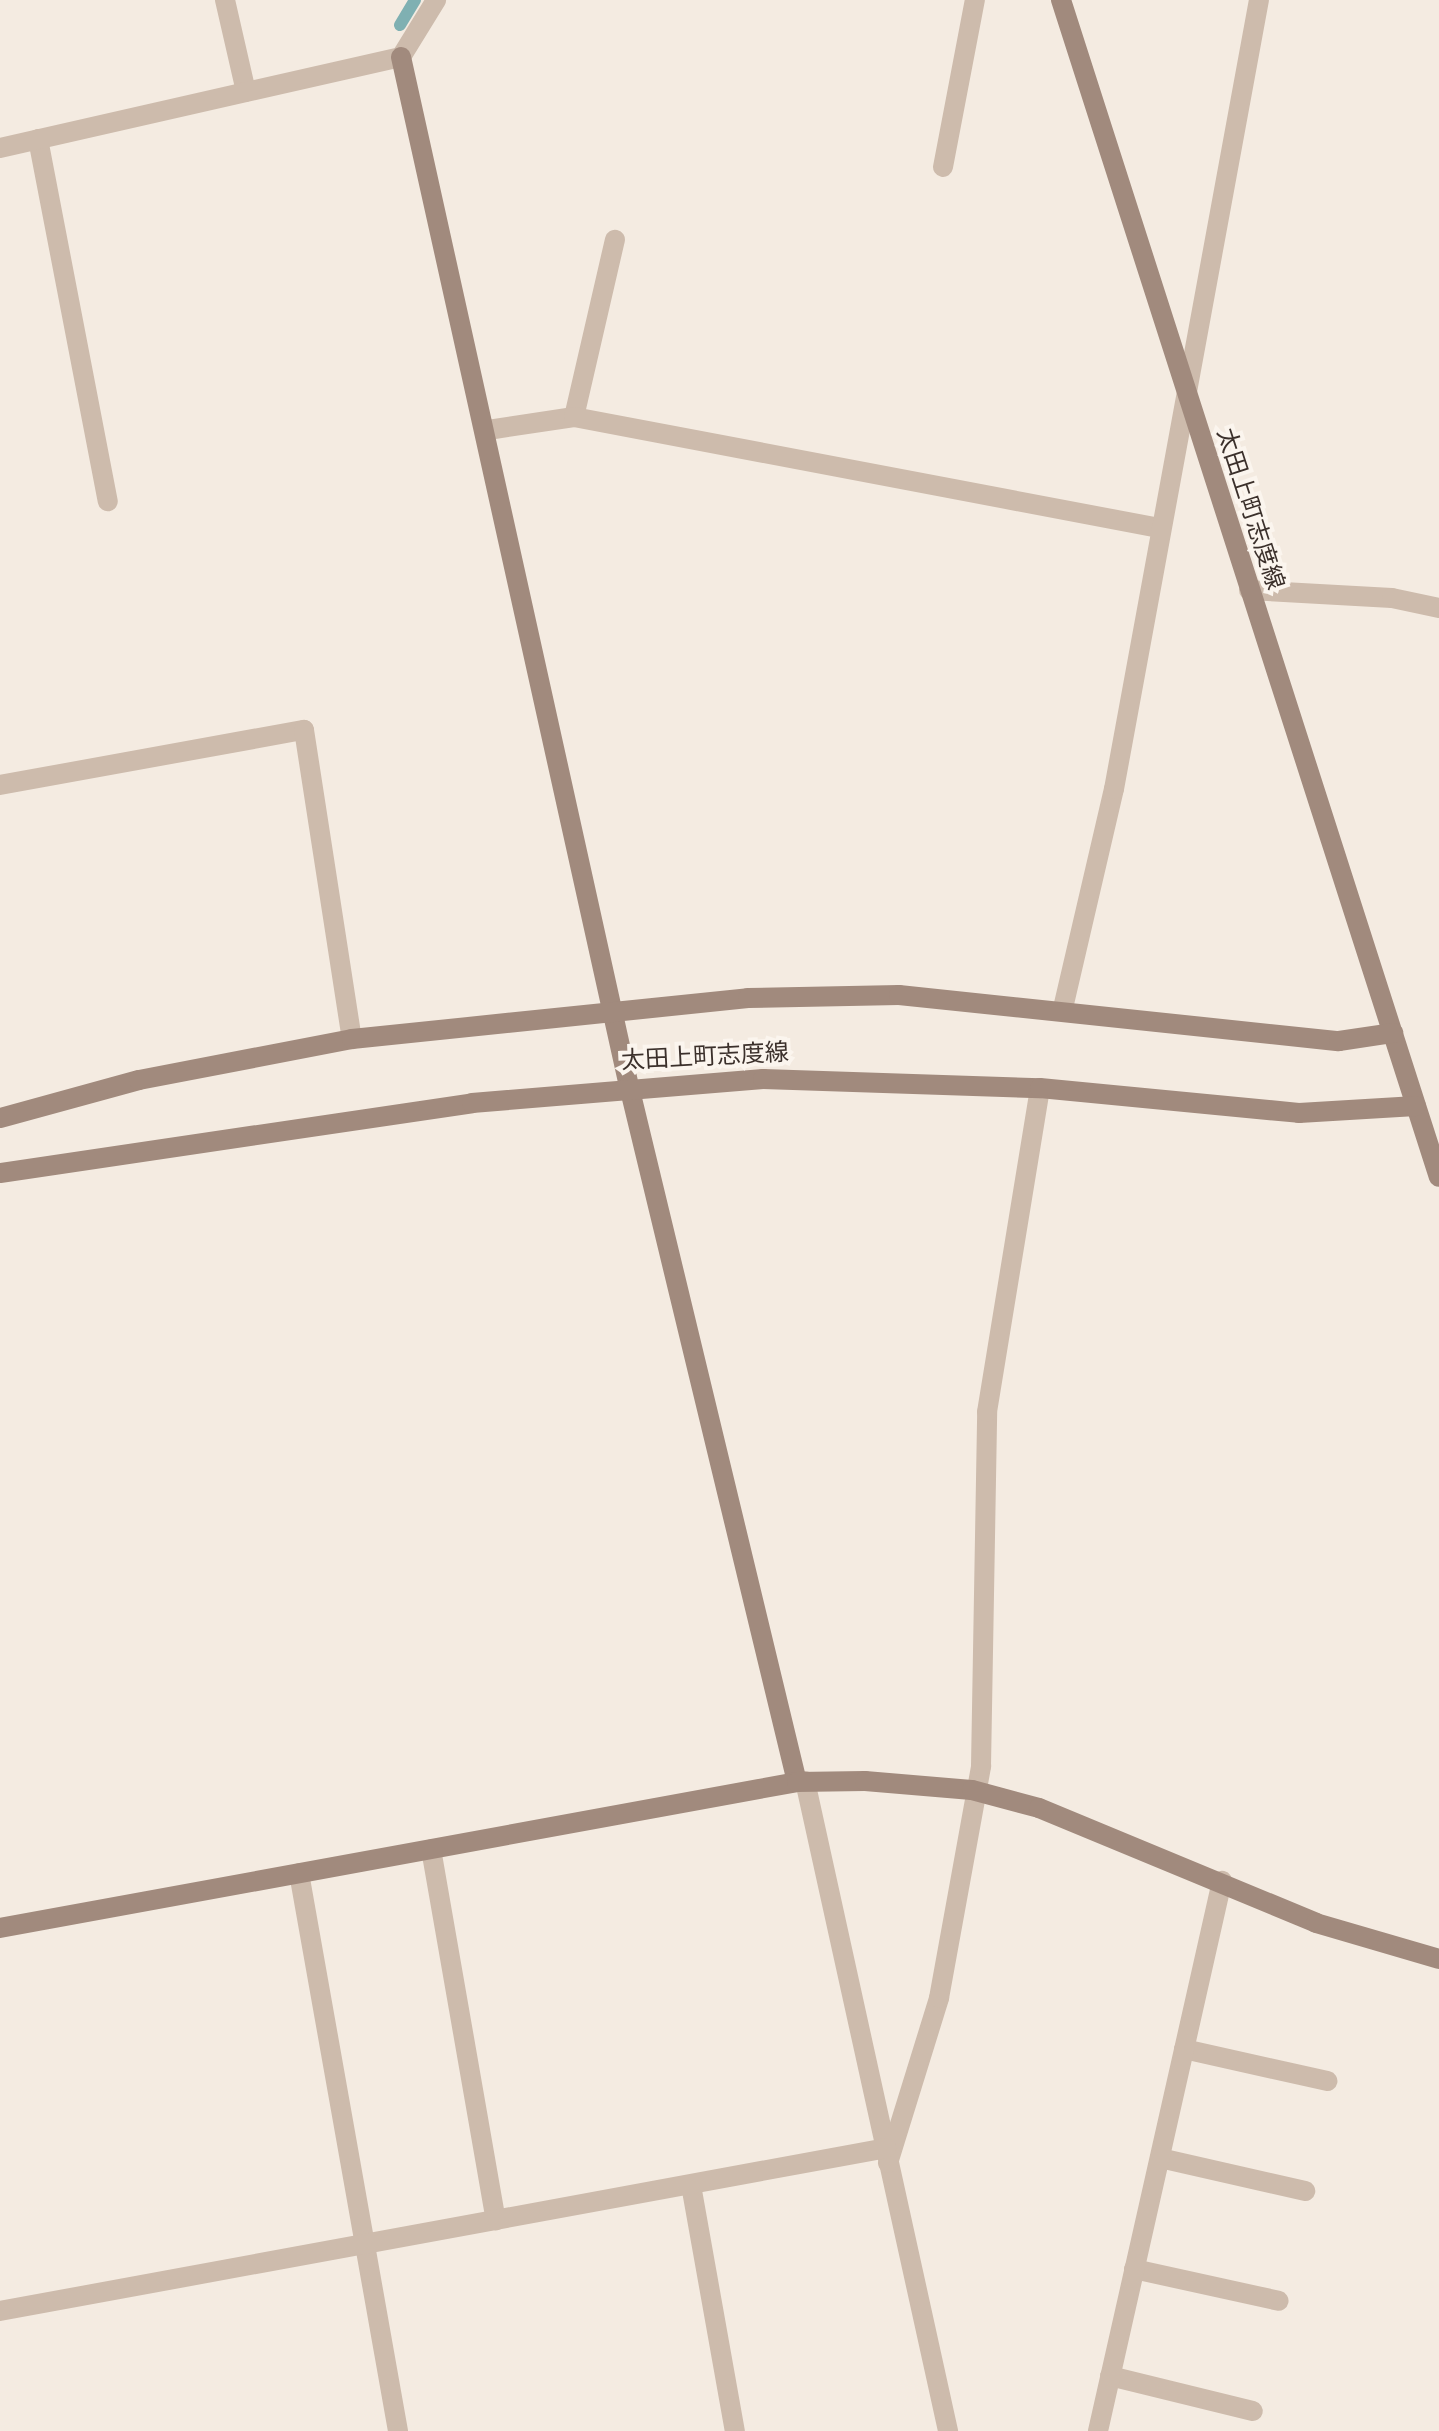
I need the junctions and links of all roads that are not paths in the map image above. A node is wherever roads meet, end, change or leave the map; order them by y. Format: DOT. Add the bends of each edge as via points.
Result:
graph roads {
  1 [pos="225,0"];
  2 [pos="436,0"];
  3 [pos="975,0"];
  4 [pos="1061,0"];
  5 [pos="1259,0"];
  6 [pos="401,57"];
  7 [pos="246,92"];
  8 [pos="38,139"];
  9 [pos="0,148"];
  10 [pos="943,167"];
  11 [pos="615,240"];
  12 [pos="1184,390"];
  13 [pos="574,417"];
  14 [pos="488,430"];
  15 [pos="108,501"];
  16 [pos="1159,528"];
  17 [pos="1249,590"];
  18 [pos="1439,608"];
  19 [pos="0,785"];
  20 [pos="614,1008"];
  21 [pos="1063,1008"];
  22 [pos="1393,1033"];
  23 [pos="352,1039"];
  24 [pos="629,1086"];
  25 [pos="1040,1088"];
  26 [pos="1416,1106"];
  27 [pos="0,1118"];
  28 [pos="0,1173"];
  29 [pos="1439,1177"];
  30 [pos="801,1782"];
  31 [pos="972,1790"];
  32 [pos="431,1849"];
  33 [pos="299,1873"];
  34 [pos="1222,1881"];
  35 [pos="0,1928"];
  36 [pos="1439,1959"];
  37 [pos="1184,2049"];
  38 [pos="1327,2081"];
  39 [pos="887,2156"];
  40 [pos="1160,2158"];
  41 [pos="691,2185"];
  42 [pos="1305,2191"];
  43 [pos="496,2220"];
  44 [pos="363,2245"];
  45 [pos="1134,2269"];
  46 [pos="1279,2301"];
  47 [pos="0,2311"];
  48 [pos="1110,2376"];
  49 [pos="1253,2411"];
  50 [pos="398,2431"];
  51 [pos="735,2431"];
  52 [pos="948,2431"];
  53 [pos="1098,2431"];
  1 -- 7 [label="street"];
  2 -- 6 [label="street"];
  3 -- 10 [label="street"];
  4 -- 12 [label="main road, 太田上町志度線"];
  5 -- 12 [label="street"];
  6 -- 7 [label="street"];
  6 -- 14 [label="main road"];
  7 -- 8 [label="street"];
  8 -- 9 [label="street"];
  8 -- 15 [label="street"];
  11 -- 13 [label="street"];
  12 -- 16 [label="street"];
  12 -- 17 [label="main road, 太田上町志度線"];
  13 -- 14 [label="street"];
  13 -- 16 [label="street"];
  14 -- 20 [label="main road"];
  16 -- 21 [label="street" via="1114,789"];
  17 -- 18 [label="street" via="1392,598"];
  17 -- 22 [label="main road, 太田上町志度線"];
  19 -- 23 [label="street" via="304,730"];
  20 -- 21 [label="main road" via="899,995"];
  20 -- 23 [label="main road"];
  20 -- 24 [label="main road"];
  21 -- 22 [label="main road" via="1339,1041"];
  22 -- 26 [label="main road, 太田上町志度線"];
  23 -- 27 [label="main road" via="139,1080"];
  24 -- 25 [label="main road, 太田上町志度線" via="763,1079"];
  24 -- 28 [label="main road, 太田上町志度線"];
  24 -- 30 [label="main road"];
  25 -- 26 [label="main road, 太田上町志度線" via="1299,1113"];
  25 -- 31 [label="street" via="987,1412 981,1766"];
  26 -- 29 [label="main road, 太田上町志度線"];
  30 -- 31 [label="main road"];
  30 -- 32 [label="main road"];
  30 -- 39 [label="street"];
  31 -- 34 [label="main road" via="1131,1840"];
  31 -- 39 [label="street" via="939,1998 917,2088"];
  32 -- 33 [label="main road"];
  32 -- 43 [label="street"];
  33 -- 35 [label="main road"];
  33 -- 44 [label="street"];
  34 -- 36 [label="main road" via="1316,1923"];
  34 -- 37 [label="street"];
  37 -- 38 [label="street"];
  37 -- 40 [label="street"];
  39 -- 41 [label="street"];
  39 -- 52 [label="street"];
  40 -- 42 [label="street"];
  40 -- 45 [label="street"];
  41 -- 43 [label="street"];
  41 -- 51 [label="street"];
  43 -- 44 [label="street"];
  44 -- 47 [label="street"];
  44 -- 50 [label="street"];
  45 -- 46 [label="street"];
  45 -- 48 [label="street"];
  48 -- 49 [label="street"];
  48 -- 53 [label="street"];
}
